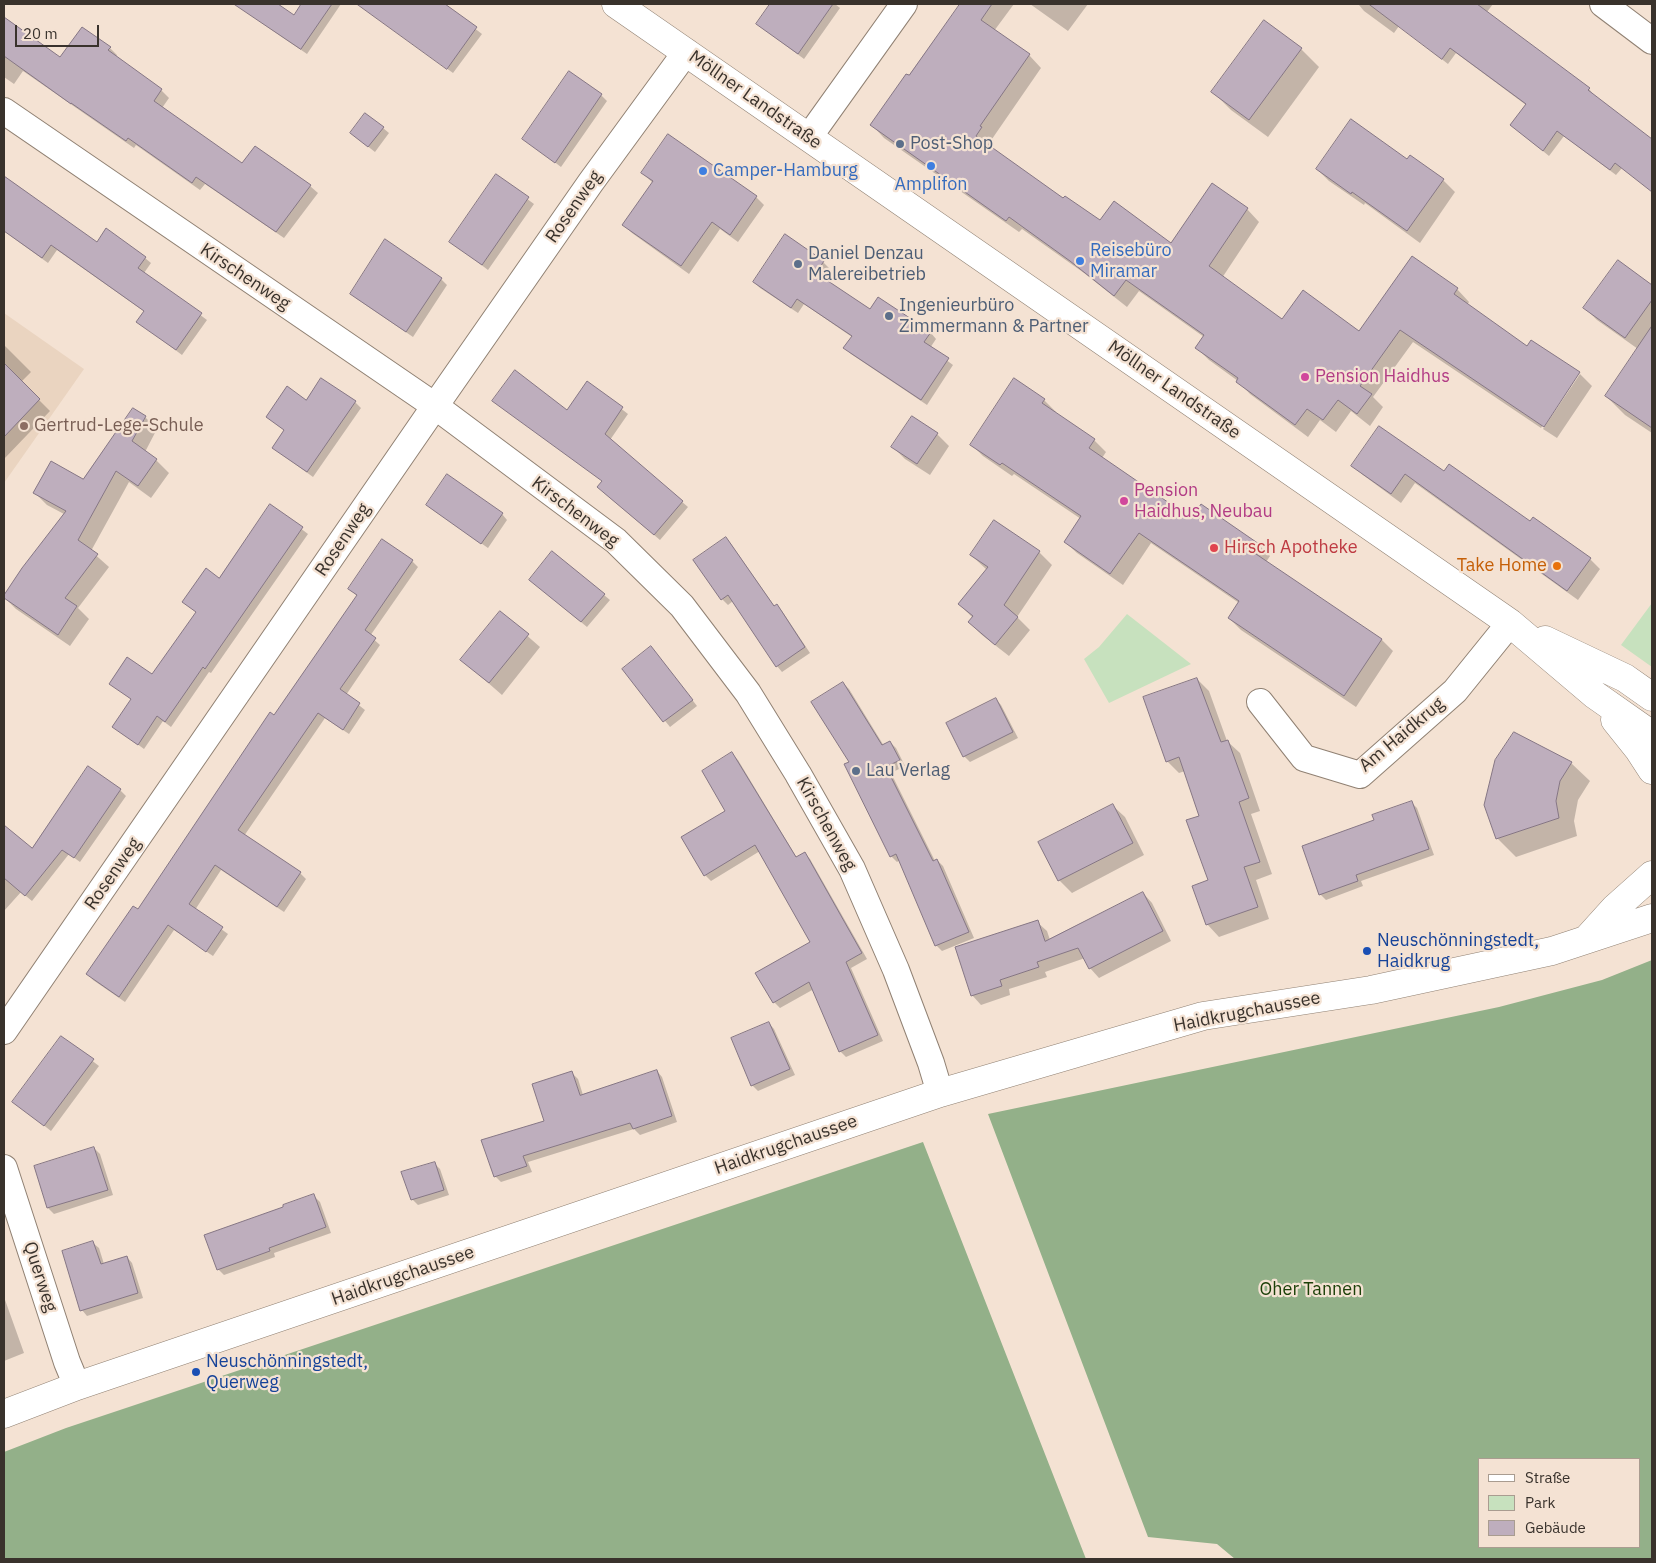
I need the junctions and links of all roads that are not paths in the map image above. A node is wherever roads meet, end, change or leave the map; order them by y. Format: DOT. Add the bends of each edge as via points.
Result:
graph roads {
  1 [pos="616,4"];
  2 [pos="904,4"];
  3 [pos="1603,4"];
  4 [pos="1652,41"];
  5 [pos="686,52"];
  6 [pos="4,112"];
  7 [pos="809,137"];
  8 [pos="435,406"];
  9 [pos="1510,623"];
  10 [pos="1596,695"];
  11 [pos="1652,697"];
  12 [pos="1260,702"];
  13 [pos="1652,735"];
  14 [pos="1652,770"];
  15 [pos="1649,873"];
  16 [pos="1652,918"];
  17 [pos="1586,940"];
  18 [pos="4,1031"];
  19 [pos="940,1093"];
  20 [pos="4,1168"];
  21 [pos="77,1386"];
  22 [pos="4,1414"];
  1 -- 5 [label="main road, Möllner Landstraße"];
  2 -- 7 [label="street"];
  3 -- 4 [label="street"];
  5 -- 7 [label="main road, Möllner Landstraße"];
  5 -- 8 [label="street, Rosenweg"];
  6 -- 8 [label="street, Kirschenweg"];
  7 -- 9 [label="main road, Möllner Landstraße"];
  8 -- 18 [label="street, Rosenweg"];
  8 -- 19 [label="street, Kirschenweg" via="616,541 682,606 748,693 852,869 896,970"];
  9 -- 10 [label="main road, Möllner Landstraße"];
  9 -- 11 [label="main road, Möllner Landstraße" via="1625,678"];
  9 -- 12 [label="street, Am Haidkrug" via="1455,691 1360,775 1304,758"];
  10 -- 13 [label="main road, Möllner Landstraße"];
  10 -- 14 [label="main road"];
  15 -- 17 [label="main road"];
  16 -- 17 [label="main road, Haidkrugchaussee"];
  17 -- 19 [label="main road, Haidkrugchaussee" via="1552,951 1371,990 1203,1016"];
  19 -- 21 [label="main road, Haidkrugchaussee"];
  20 -- 21 [label="street, Querweg"];
  21 -- 22 [label="main road, Haidkrugchaussee"];
}
